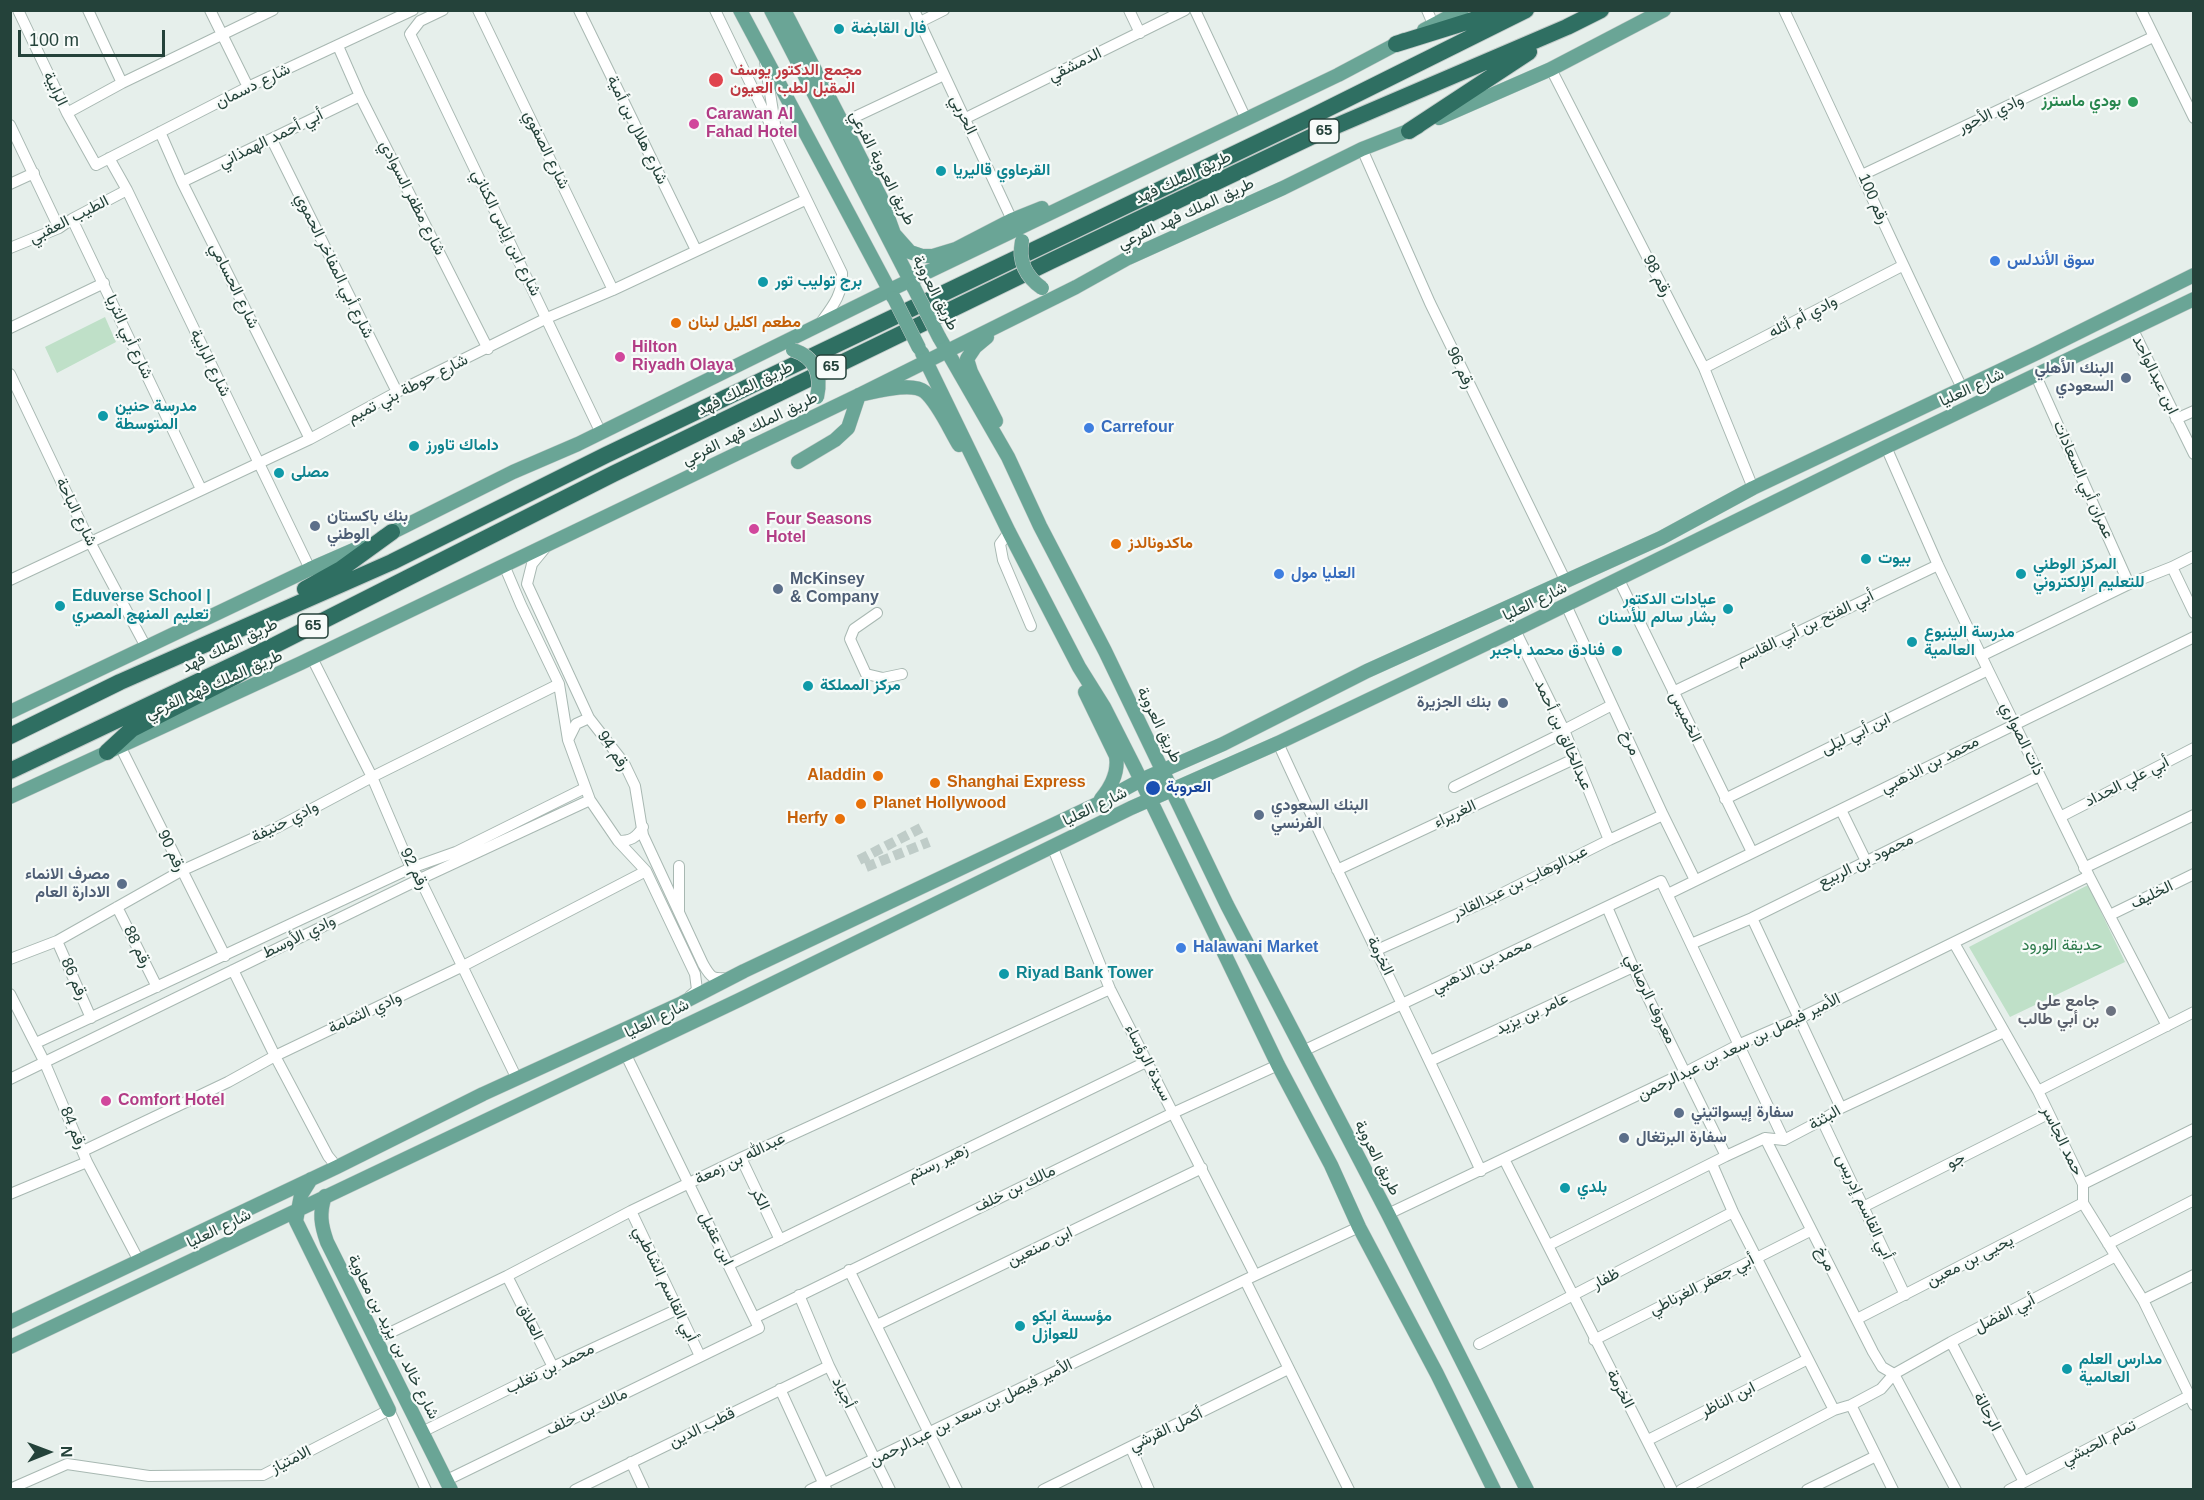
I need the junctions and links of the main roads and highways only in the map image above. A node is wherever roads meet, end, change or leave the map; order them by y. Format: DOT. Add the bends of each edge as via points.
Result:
graph roads {
  1 [pos="740,10"];
  2 [pos="771,10"];
  3 [pos="778,10"];
  4 [pos="784,10"];
  5 [pos="1462,10"];
  6 [pos="1505,10"];
  7 [pos="1526,10"];
  8 [pos="1600,10"];
  9 [pos="1664,10"];
  10 [pos="1567,27"];
  11 [pos="782,30"];
  12 [pos="1396,44"];
  13 [pos="1409,131"];
  14 [pos="1101,189"];
  15 [pos="880,221"];
  16 [pos="894,234"];
  17 [pos="1128,258"];
  18 [pos="902,264"];
  19 [pos="2193,275"];
  20 [pos="912,284"];
  21 [pos="892,294"];
  22 [pos="2193,299"];
  23 [pos="1005,322"];
  24 [pos="947,352"];
  25 [pos="2037,353"];
  26 [pos="760,356"];
  27 [pos="926,361"];
  28 [pos="2054,367"];
  29 [pos="859,395"];
  30 [pos="792,426"];
  31 [pos="1008,457"];
  32 [pos="798,462"];
  33 [pos="980,469"];
  34 [pos="392,532"];
  35 [pos="1671,553"];
  36 [pos="1623,555"];
  37 [pos="276,612"];
  38 [pos="258,652"];
  39 [pos="1079,667"];
  40 [pos="72,706"];
  41 [pos="10,712"];
  42 [pos="10,724"];
  43 [pos="10,736"];
  44 [pos="113,749"];
  45 [pos="10,771"];
  46 [pos="1163,771"];
  47 [pos="1141,780"];
  48 [pos="1171,790"];
  49 [pos="10,797"];
  50 [pos="1150,800"];
  51 [pos="1097,804"];
  52 [pos="682,1003"];
  53 [pos="690,1022"];
  54 [pos="311,1178"];
  55 [pos="325,1196"];
  56 [pos="298,1209"];
  57 [pos="327,1242"];
  58 [pos="310,1249"];
  59 [pos="10,1322"];
  60 [pos="10,1347"];
  61 [pos="389,1410"];
  62 [pos="449,1485"];
  63 [pos="1494,1490"];
  64 [pos="1527,1490"];
  1 -- 21 [label="main road"];
  2 -- 11 [label="main road, طريق العروبة"];
  3 -- 11 [label="main road"];
  4 -- 16 [label="main road, طريق العروبة الفرعي" via="881,198"];
  5 -- 12 [label="main road"];
  6 -- 12 [label="highway"];
  7 -- 37 [label="highway, طريق الملك فهد / 65" via="392,562"];
  8 -- 10 [label="highway, طريق الملك فهد / 65"];
  9 -- 13 [label="main road, طريق الملك فهد الفرعي" via="1551,69"];
  10 -- 13 [label="highway"];
  10 -- 38 [label="highway, طريق الملك فهد / 65" via="1315,135 1061,256"];
  11 -- 15 [label="main road, طريق العروبة"];
  12 -- 14 [label="main road"];
  13 -- 17 [label="main road, طريق الملك فهد الفرعي"];
  14 -- 16 [label="main road, طريق العروبة الفرعي" via="1012,220 956,249 933,256 910,252"];
  14 -- 17 [label="main road, bridge" via="1040,218 1025,232 1020,251 1025,271 1035,284 1049,290"];
  14 -- 20 [label="main road"];
  15 -- 16 [label="main road"];
  15 -- 18 [label="main road, طريق العروبة"];
  16 -- 18 [label="main road"];
  17 -- 23 [label="main road, طريق الملك فهد الفرعي"];
  18 -- 20 [label="main road, طريق العروبة"];
  19 -- 25 [label="main road, شارع العليا"];
  20 -- 21 [label="main road"];
  20 -- 24 [label="main road, طريق العروبة, bridge"];
  21 -- 26 [label="main road"];
  21 -- 27 [label="main road, bridge"];
  22 -- 28 [label="main road, شارع العليا"];
  23 -- 24 [label="main road, طريق الملك فهد الفرعي"];
  23 -- 31 [label="main road" via="975,347 968,359 1002,431"];
  24 -- 27 [label="main road, طريق الملك فهد الفرعي"];
  24 -- 31 [label="main road, طريق العروبة"];
  25 -- 28 [label="main road" via="2071,344 2075,347 2076,353"];
  25 -- 36 [label="main road, شارع العليا" via="1753,488"];
  26 -- 30 [label="main road, bridge" via="793,350 804,353 816,366 820,386 817,397"];
  26 -- 34 [label="main road"];
  27 -- 29 [label="main road, طريق الملك فهد الفرعي"];
  27 -- 33 [label="main road"];
  28 -- 35 [label="main road, شارع العليا"];
  29 -- 30 [label="main road, طريق الملك فهد الفرعي"];
  29 -- 32 [label="main road" via="848,428"];
  29 -- 33 [label="main road" via="904,387 925,392 959,445"];
  30 -- 44 [label="main road, طريق الملك فهد الفرعي" via="312,658"];
  31 -- 46 [label="main road, طريق العروبة"];
  33 -- 39 [label="main road"];
  34 -- 37 [label="highway"];
  34 -- 41 [label="main road"];
  35 -- 36 [label="main road" via="1624,576 1612,573"];
  35 -- 48 [label="main road, شارع العليا"];
  36 -- 46 [label="main road, شارع العليا" via="1367,671"];
  37 -- 40 [label="highway, طريق الملك فهد / 65"];
  38 -- 44 [label="highway" via="249,668 132,729"];
  38 -- 45 [label="highway, طريق الملك فهد / 65"];
  39 -- 47 [label="main road"];
  39 -- 51 [label="main road" via="1086,694 1117,764 1116,775"];
  40 -- 42 [label="highway"];
  40 -- 43 [label="highway, طريق الملك فهد / 65"];
  44 -- 49 [label="main road, طريق الملك فهد الفرعي"];
  46 -- 47 [label="main road, شارع العليا"];
  46 -- 48 [label="main road, طريق العروبة"];
  47 -- 50 [label="main road"];
  47 -- 51 [label="main road, شارع العليا"];
  48 -- 50 [label="main road, شارع العليا"];
  48 -- 64 [label="main road, طريق العروبة"];
  50 -- 53 [label="main road, شارع العليا"];
  50 -- 63 [label="main road" via="1278,1065"];
  51 -- 52 [label="main road, شارع العليا"];
  52 -- 53 [label="main road" via="699,1003 699,1012"];
  52 -- 54 [label="main road, شارع العليا"];
  53 -- 55 [label="main road, شارع العليا"];
  54 -- 56 [label="main road"];
  54 -- 59 [label="main road, شارع العليا"];
  55 -- 56 [label="main road, شارع العليا"];
  55 -- 57 [label="main road, شارع خالد بن يزيد بن معاوية" via="320,1219"];
  56 -- 58 [label="main road" via="296,1221"];
  56 -- 60 [label="main road, شارع العليا"];
  57 -- 58 [label="main road" via="316,1241"];
  57 -- 62 [label="main road, شارع خالد بن يزيد بن معاوية"];
  58 -- 61 [label="main road"];
}
